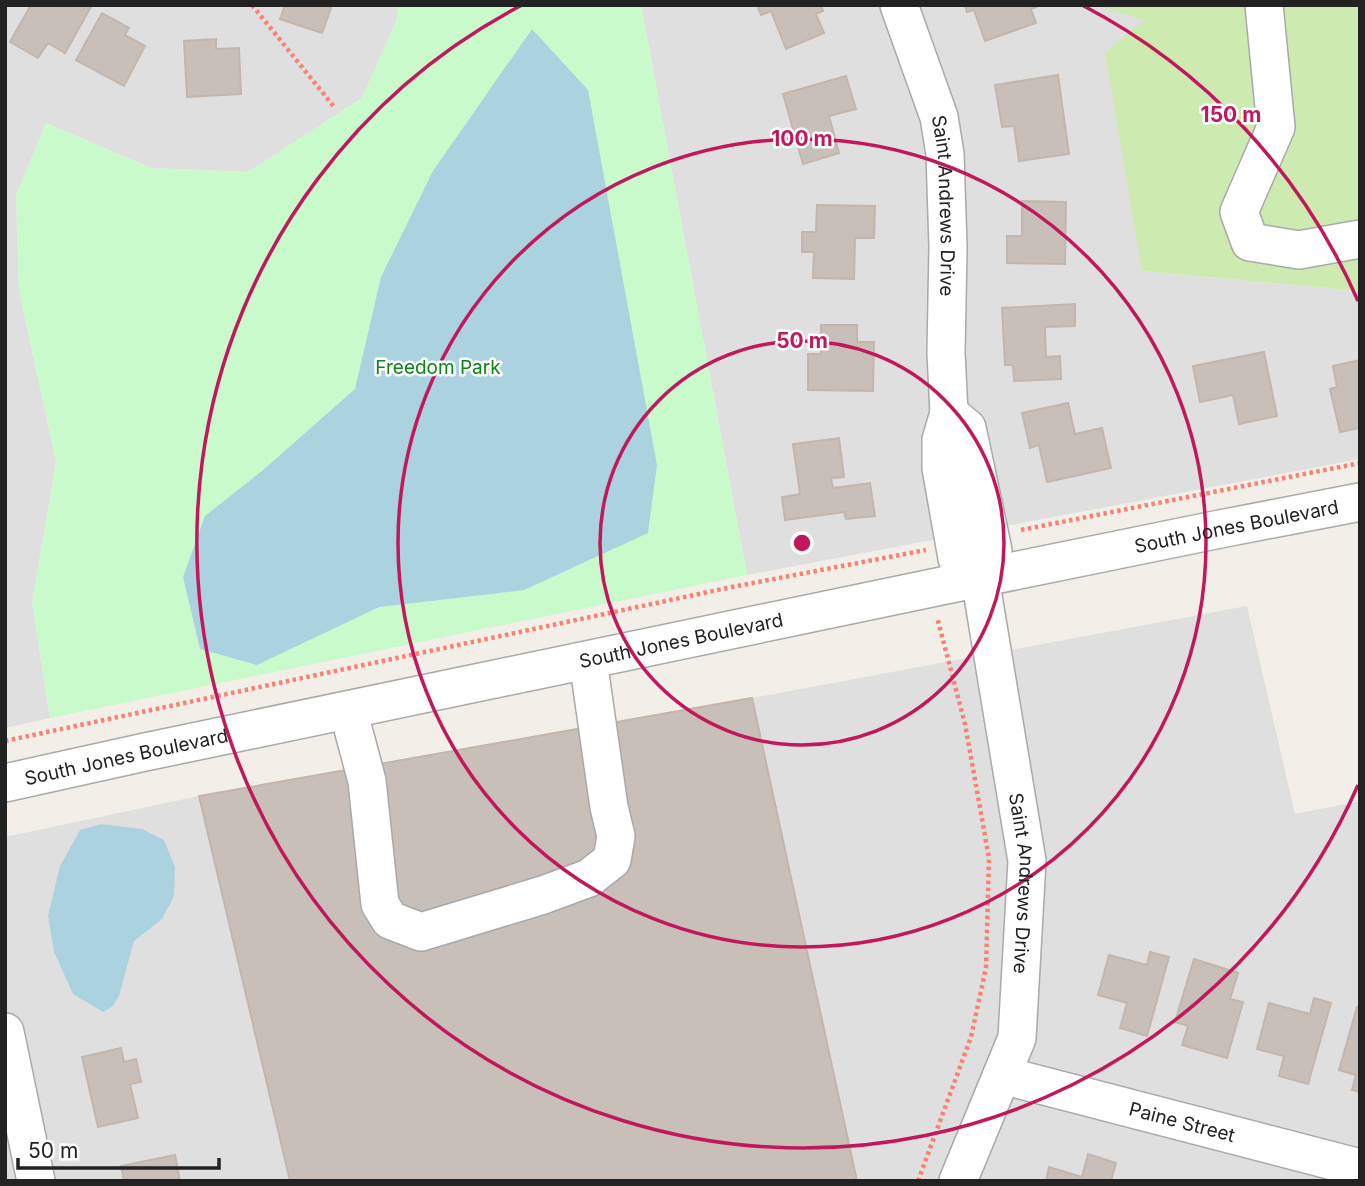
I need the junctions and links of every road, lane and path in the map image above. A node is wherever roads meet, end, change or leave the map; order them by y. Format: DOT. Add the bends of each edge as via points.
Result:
graph roads {
  1 [pos="252,5"];
  2 [pos="899,5"];
  3 [pos="1264,5"];
  4 [pos="335,108"];
  5 [pos="1360,239"];
  6 [pos="949,413"];
  7 [pos="1360,463"];
  8 [pos="1360,502"];
  9 [pos="990,536"];
  10 [pos="980,578"];
  11 [pos="934,588"];
  12 [pos="587,660"];
  13 [pos="348,710"];
  14 [pos="5,741"];
  15 [pos="5,783"];
  16 [pos="5,1032"];
  17 [pos="1002,1075"];
  18 [pos="1360,1168"];
  19 [pos="36,1181"];
  20 [pos="918,1181"];
  21 [pos="957,1181"];
  1 -- 4 [label="path"];
  2 -- 6 [label="street, Saint Andrews Drive" via="939,117 945,154"];
  3 -- 5 [label="street" via="1276,128 1239,212 1250,242 1299,250"];
  6 -- 9 [label="street" via="967,428"];
  6 -- 10 [label="street, Saint Andrews Drive" via="940,439 953,544 957,558"];
  7 -- 9 [label="path"];
  8 -- 10 [label="street, South Jones Boulevard"];
  9 -- 10 [label="street" via="993,551"];
  10 -- 11 [label="street, South Jones Boulevard"];
  10 -- 17 [label="street, Saint Andrews Drive" via="1027,861 1017,1038"];
  11 -- 12 [label="street, South Jones Boulevard"];
  11 -- 14 [label="path" via="927,550"];
  11 -- 20 [label="path" via="989,858 986,968 971,1037"];
  12 -- 13 [label="street, South Jones Boulevard"];
  12 -- 13 [label="street" via="616,836 612,860 589,878 421,932 390,920 380,904 367,781"];
  13 -- 15 [label="street, South Jones Boulevard"];
  16 -- 19 [label="street"];
  17 -- 18 [label="street, Paine Street"];
  17 -- 21 [label="street, Saint Andrews Drive"];
}
